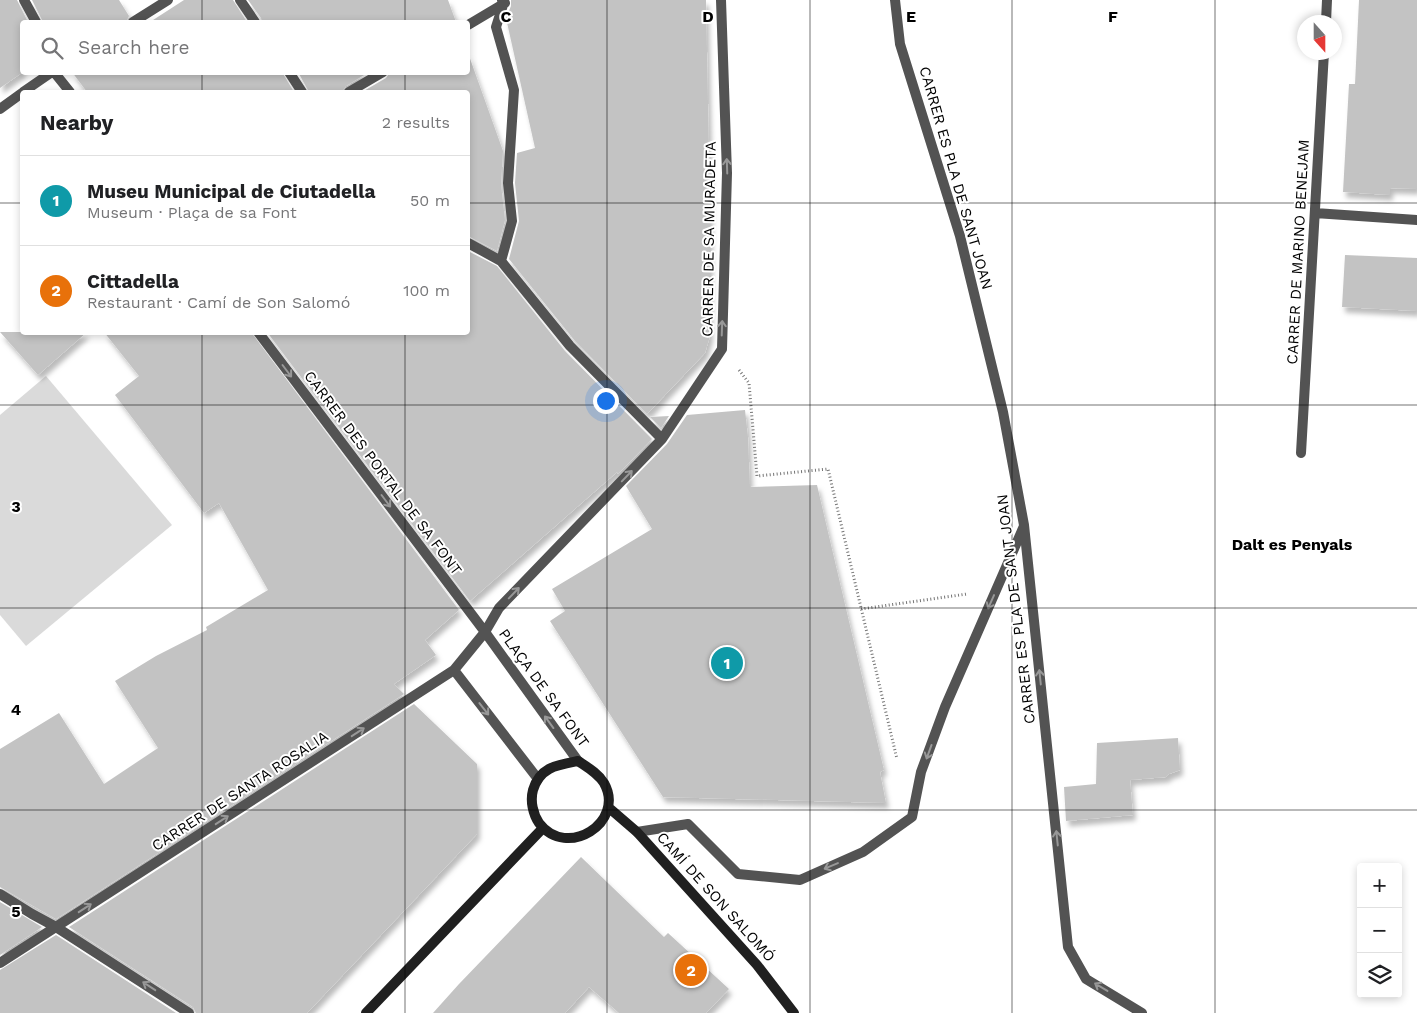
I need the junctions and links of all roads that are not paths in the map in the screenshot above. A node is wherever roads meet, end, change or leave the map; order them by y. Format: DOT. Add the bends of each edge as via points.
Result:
graph roads {
  1 [pos="24,0"];
  2 [pos="168,0"];
  3 [pos="240,0"];
  4 [pos="721,0"];
  5 [pos="895,0"];
  6 [pos="1327,0"];
  7 [pos="504,2"];
  8 [pos="1326,15"];
  9 [pos="35,20"];
  10 [pos="136,20"];
  11 [pos="254,20"];
  12 [pos="470,24"];
  13 [pos="1324,60"];
  14 [pos="49,75"];
  15 [pos="56,75"];
  16 [pos="291,75"];
  17 [pos="378,75"];
  18 [pos="27,90"];
  19 [pos="68,90"];
  20 [pos="301,90"];
  21 [pos="353,90"];
  22 [pos="20,95"];
  23 [pos="0,109"];
  24 [pos="1315,213"];
  25 [pos="1417,220"];
  26 [pos="470,244"];
  27 [pos="502,261"];
  28 [pos="260,335"];
  29 [pos="662,439"];
  30 [pos="1301,453"];
  31 [pos="1024,525"];
  32 [pos="485,632"];
  33 [pos="454,670"];
  34 [pos="578,761"];
  35 [pos="538,779"];
  36 [pos="608,807"];
  37 [pos="543,828"];
  38 [pos="637,832"];
  39 [pos="0,894"];
  40 [pos="56,927"];
  41 [pos="0,963"];
  42 [pos="190,1013"];
  43 [pos="366,1013"];
  44 [pos="794,1013"];
  45 [pos="1142,1013"];
  1 -- 9 [label="street"];
  2 -- 10 [label="street"];
  3 -- 11 [label="street"];
  29 -- 4 [label="street, CARRER DE SA MURADETA, one-way" via="722,349 727,173"];
  5 -- 31 [label="street, CARRER ES PLA DE SANT JOAN" via="900,44 965,254 1003,412"];
  6 -- 8 [label="street"];
  7 -- 12 [label="street"];
  7 -- 27 [label="street" via="496,27 514,90 508,183 512,221"];
  13 -- 24 [label="street, CARRER DE MARINO BENEJAM"];
  14 -- 18 [label="street"];
  15 -- 19 [label="street"];
  16 -- 20 [label="street"];
  17 -- 21 [label="street"];
  22 -- 23 [label="street"];
  24 -- 25 [label="street"];
  24 -- 30 [label="street, CARRER DE MARINO BENEJAM"];
  26 -- 27 [label="street"];
  27 -- 29 [label="street" via="570,346"];
  28 -- 32 [label="street, CARRER DES PORTAL DE SA FONT, one-way"];
  32 -- 29 [label="street, CARRER DE SA MURADETA, one-way" via="500,608"];
  31 -- 38 [label="street, one-way" via="944,708 921,772 912,817 863,852 800,880 738,874 688,824"];
  45 -- 31 [label="street, CARRER ES PLA DE SANT JOAN, one-way" via="1086,978 1068,947"];
  32 -- 33 [label="street, CARRER DE SANTA ROSALIA"];
  34 -- 32 [label="street, PLAÇA DE SA FONT, one-way"];
  33 -- 35 [label="street, one-way"];
  40 -- 33 [label="street, CARRER DE SANTA ROSALIA, one-way"];
  34 -- 35 [label="street" via="557,764"];
  34 -- 36 [label="street" via="595,772 604,784"];
  35 -- 37 [label="street" via="532,804 535,818"];
  36 -- 37 [label="street" via="601,822 580,837 554,836"];
  36 -- 38 [label="street, CAMÍ DE SON SALOMÓ"];
  37 -- 43 [label="street"];
  38 -- 44 [label="street, CAMÍ DE SON SALOMÓ" via="757,965"];
  39 -- 40 [label="street"];
  40 -- 41 [label="street, CARRER DE SANTA ROSALIA"];
  42 -- 40 [label="street, one-way"];
}
